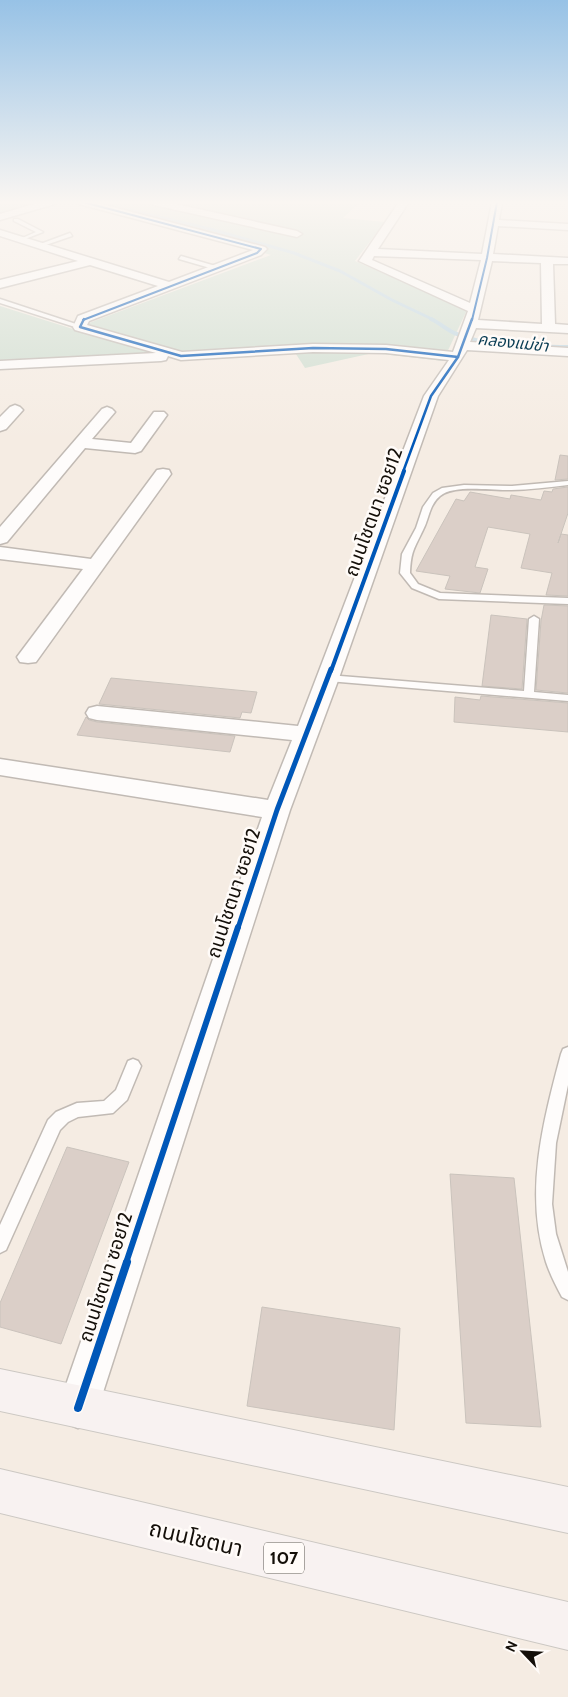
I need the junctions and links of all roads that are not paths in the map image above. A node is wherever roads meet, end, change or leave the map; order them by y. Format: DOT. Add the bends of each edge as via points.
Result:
graph roads {
  1 [pos="153,281"];
  2 [pos="182,281"];
  3 [pos="411,281"];
  4 [pos="481,281"];
  5 [pos="548,281"];
  6 [pos="169,286"];
  7 [pos="0,301"];
  8 [pos="474,309"];
  9 [pos="80,327"];
  10 [pos="549,328"];
  11 [pos="568,329"];
  12 [pos="465,340"];
  13 [pos="568,352"];
  14 [pos="182,356"];
  15 [pos="0,365"];
  16 [pos="15,410"];
  17 [pos="107,412"];
  18 [pos="158,415"];
  19 [pos="0,426"];
  20 [pos="80,443"];
  21 [pos="163,474"];
  22 [pos="568,483"];
  23 [pos="0,538"];
  24 [pos="0,553"];
  25 [pos="96,564"];
  26 [pos="568,601"];
  27 [pos="534,619"];
  28 [pos="28,657"];
  29 [pos="328,678"];
  30 [pos="529,694"];
  31 [pos="568,698"];
  32 [pos="97,713"];
  33 [pos="305,734"];
  34 [pos="0,767"];
  35 [pos="277,810"];
  36 [pos="568,1054"];
  37 [pos="133,1066"];
  38 [pos="0,1244"];
  39 [pos="568,1291"];
  40 [pos="0,1390"];
  41 [pos="78,1408"];
  42 [pos="0,1491"];
  43 [pos="568,1510"];
  44 [pos="568,1626"];
  1 -- 6 [label="street"];
  2 -- 6 [label="street"];
  3 -- 8 [label="street"];
  4 -- 8 [label="street"];
  5 -- 10 [label="street"];
  6 -- 9 [label="street" via="83,319"];
  7 -- 9 [label="lane"];
  8 -- 12 [label="street"];
  9 -- 14 [label="street"];
  10 -- 11 [label="street"];
  10 -- 12 [label="street"];
  12 -- 13 [label="street"];
  12 -- 14 [label="street" via="386,349 322,348"];
  12 -- 29 [label="street, ถนนโชตนา ซอย12" via="431,396"];
  14 -- 15 [label="street"];
  16 -- 19 [label="street"];
  17 -- 20 [label="street"];
  18 -- 20 [label="street" via="135,448"];
  20 -- 23 [label="street"];
  21 -- 25 [label="street"];
  22 -- 26 [label="lane" via="445,490 436,495 427,507 406,554 405,573 415,586 439,596"];
  24 -- 25 [label="street"];
  25 -- 28 [label="street"];
  27 -- 30 [label="lane"];
  29 -- 30 [label="lane"];
  29 -- 33 [label="street, ถนนโชตนา ซอย12"];
  30 -- 31 [label="lane"];
  32 -- 33 [label="street"];
  33 -- 35 [label="street, ถนนโชตนา ซอย12"];
  34 -- 35 [label="street"];
  35 -- 41 [label="street, ถนนโชตนา ซอย12"];
  36 -- 39 [label="lane" via="553,1113 543,1180 547,1232 561,1279"];
  37 -- 38 [label="lane" via="122,1095 107,1108 77,1110 54,1125"];
  40 -- 41 [label="main road"];
  41 -- 43 [label="main road"];
  42 -- 44 [label="main road, ถนนโชตนา / 107"];
}
